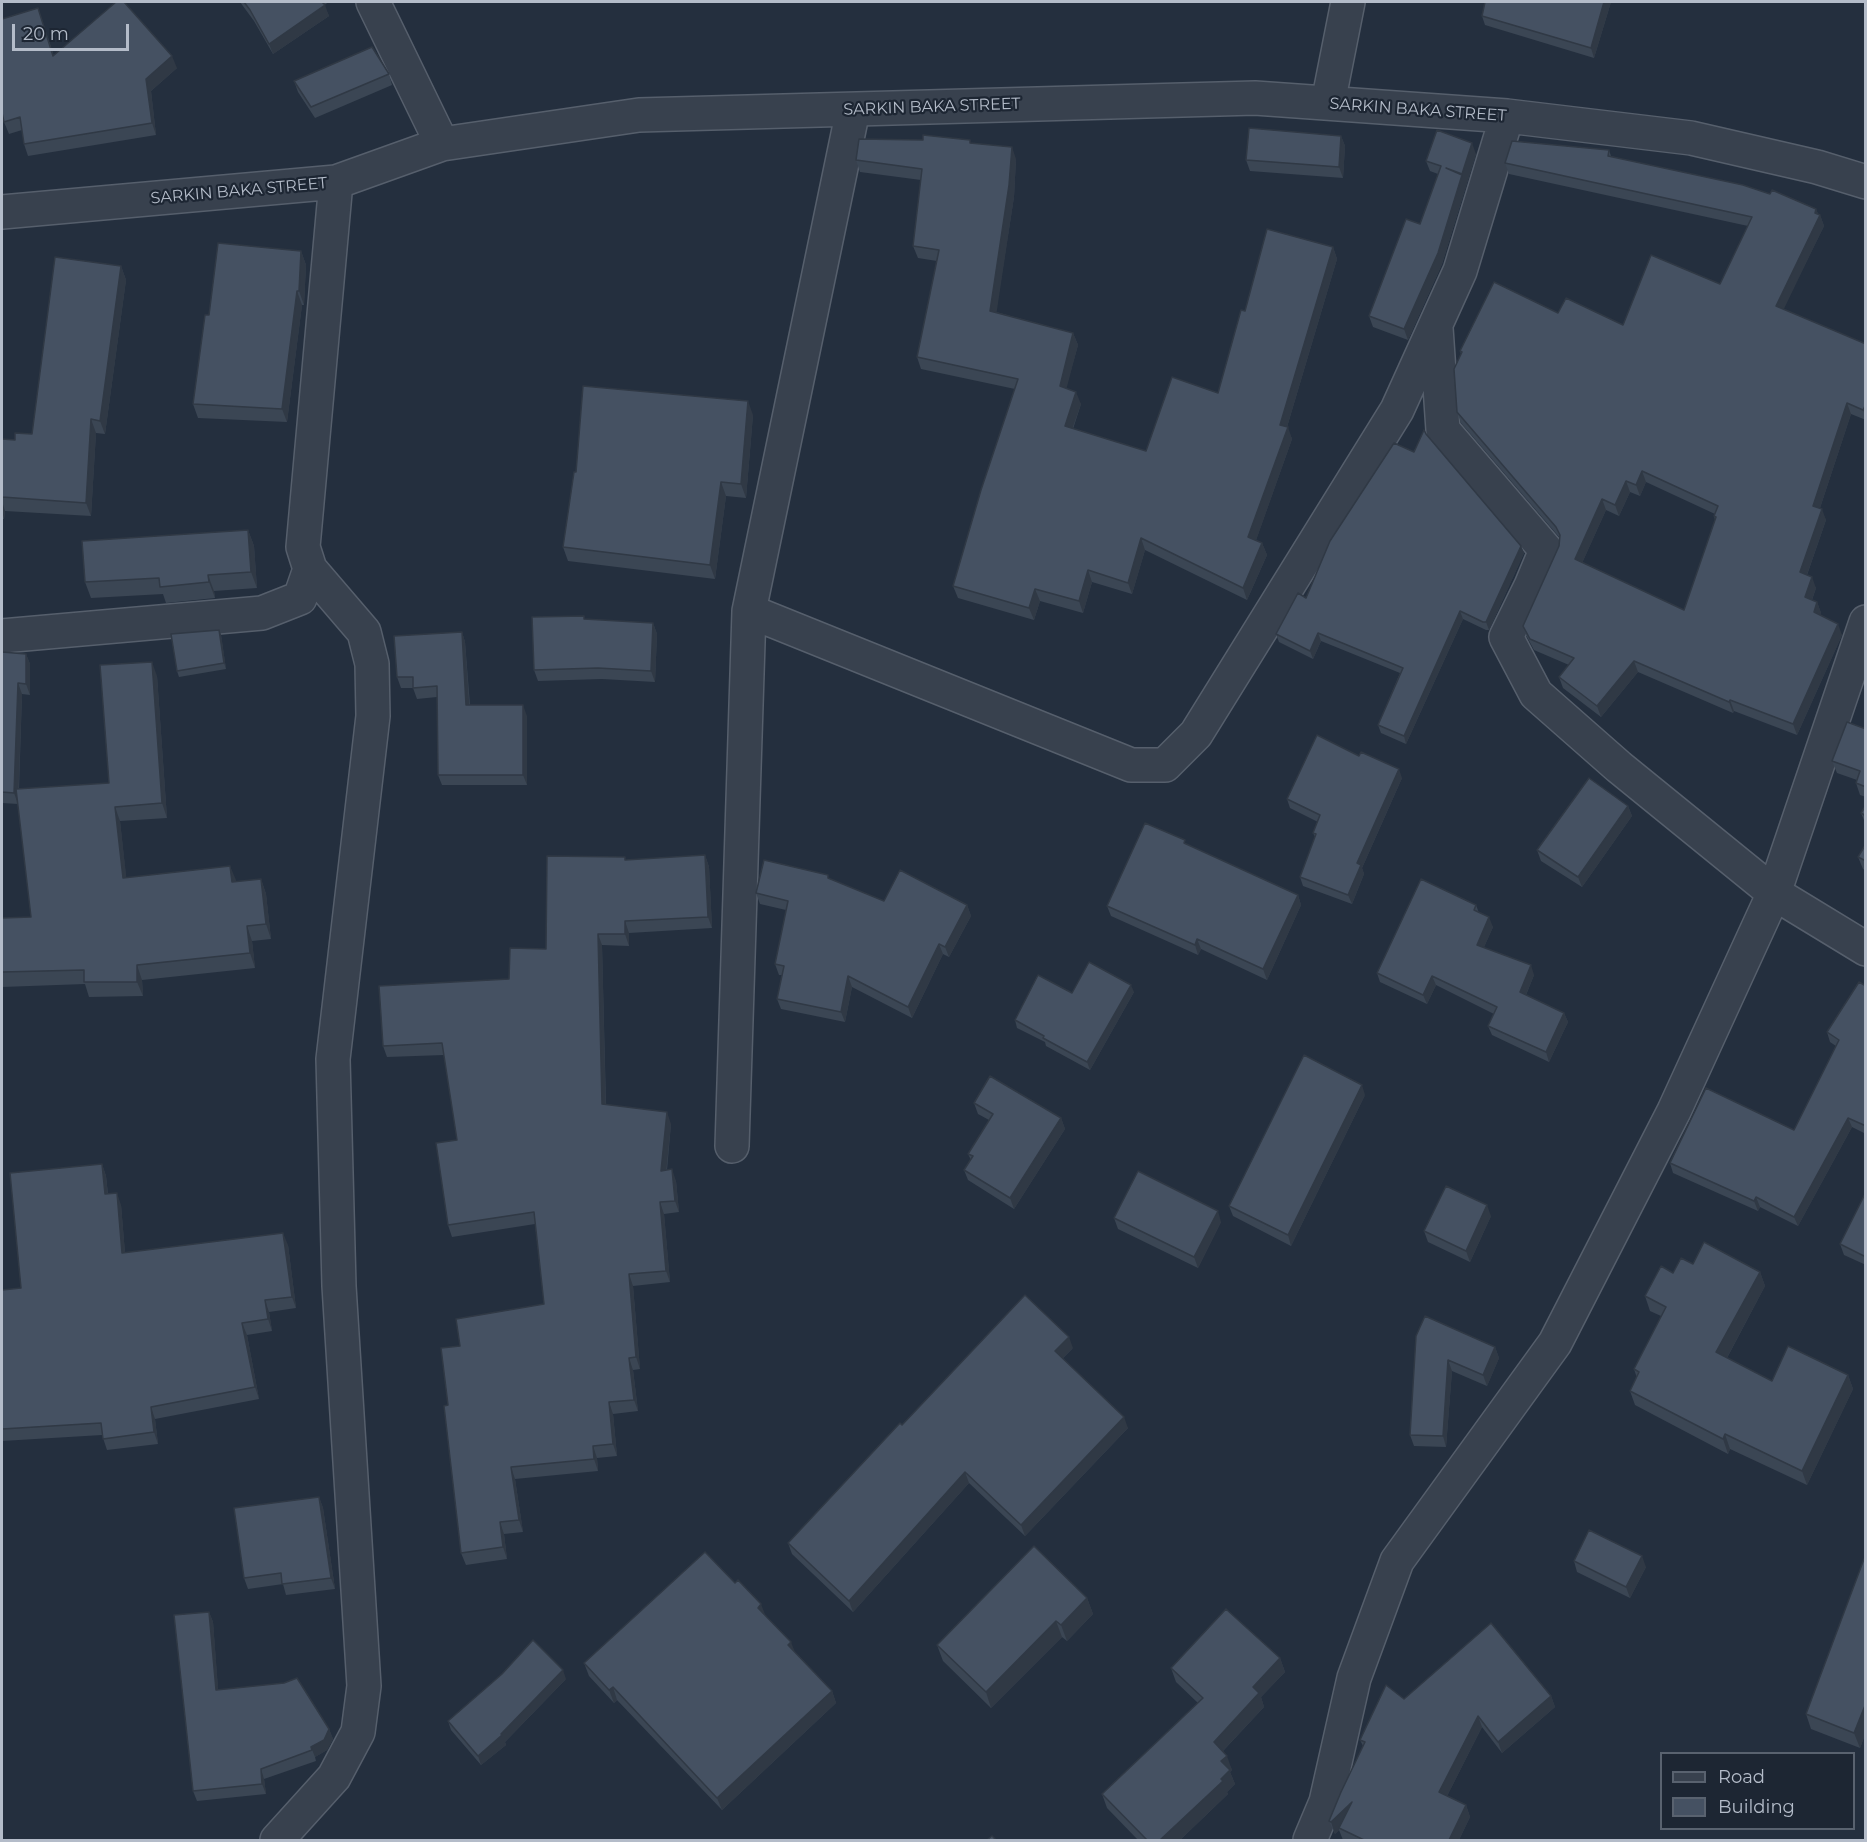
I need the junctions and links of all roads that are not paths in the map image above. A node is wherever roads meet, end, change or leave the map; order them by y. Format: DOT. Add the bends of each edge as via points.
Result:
graph roads {
  1 [pos="373,2"];
  2 [pos="1348,2"];
  3 [pos="1328,103"];
  4 [pos="853,110"];
  5 [pos="1508,116"];
  6 [pos="442,144"];
  7 [pos="336,182"];
  8 [pos="1866,182"];
  9 [pos="2,212"];
  10 [pos="1436,326"];
  11 [pos="310,569"];
  12 [pos="749,611"];
  13 [pos="1866,622"];
  14 [pos="2,636"];
  15 [pos="1774,893"];
  16 [pos="1866,949"];
  17 [pos="732,1146"];
  18 [pos="277,1840"];
  19 [pos="1310,1840"];
  1 -- 6 [label="street"];
  2 -- 3 [label="street"];
  3 -- 4 [label="street, SARKIN BAKA STREET" via="1255,98"];
  3 -- 5 [label="street, SARKIN BAKA STREET"];
  4 -- 6 [label="street, SARKIN BAKA STREET" via="639,116"];
  4 -- 12 [label="street"];
  5 -- 8 [label="street, SARKIN BAKA STREET" via="1691,138"];
  5 -- 10 [label="street" via="1461,271"];
  6 -- 7 [label="street, SARKIN BAKA STREET"];
  7 -- 9 [label="street, SARKIN BAKA STREET"];
  7 -- 11 [label="street" via="303,547"];
  10 -- 12 [label="street" via="1397,410 1197,734 1165,765 1131,765"];
  10 -- 15 [label="street" via="1443,430 1546,550 1506,637 1536,694"];
  11 -- 14 [label="street" via="300,598 262,613"];
  11 -- 18 [label="street" via="364,632 372,664 373,716 333,1059 339,1286 364,1686 358,1732 334,1777"];
  12 -- 17 [label="street"];
  13 -- 15 [label="street"];
  15 -- 16 [label="street"];
  15 -- 19 [label="street" via="1674,1110 1555,1343 1397,1561 1354,1678 1326,1802"];
}
